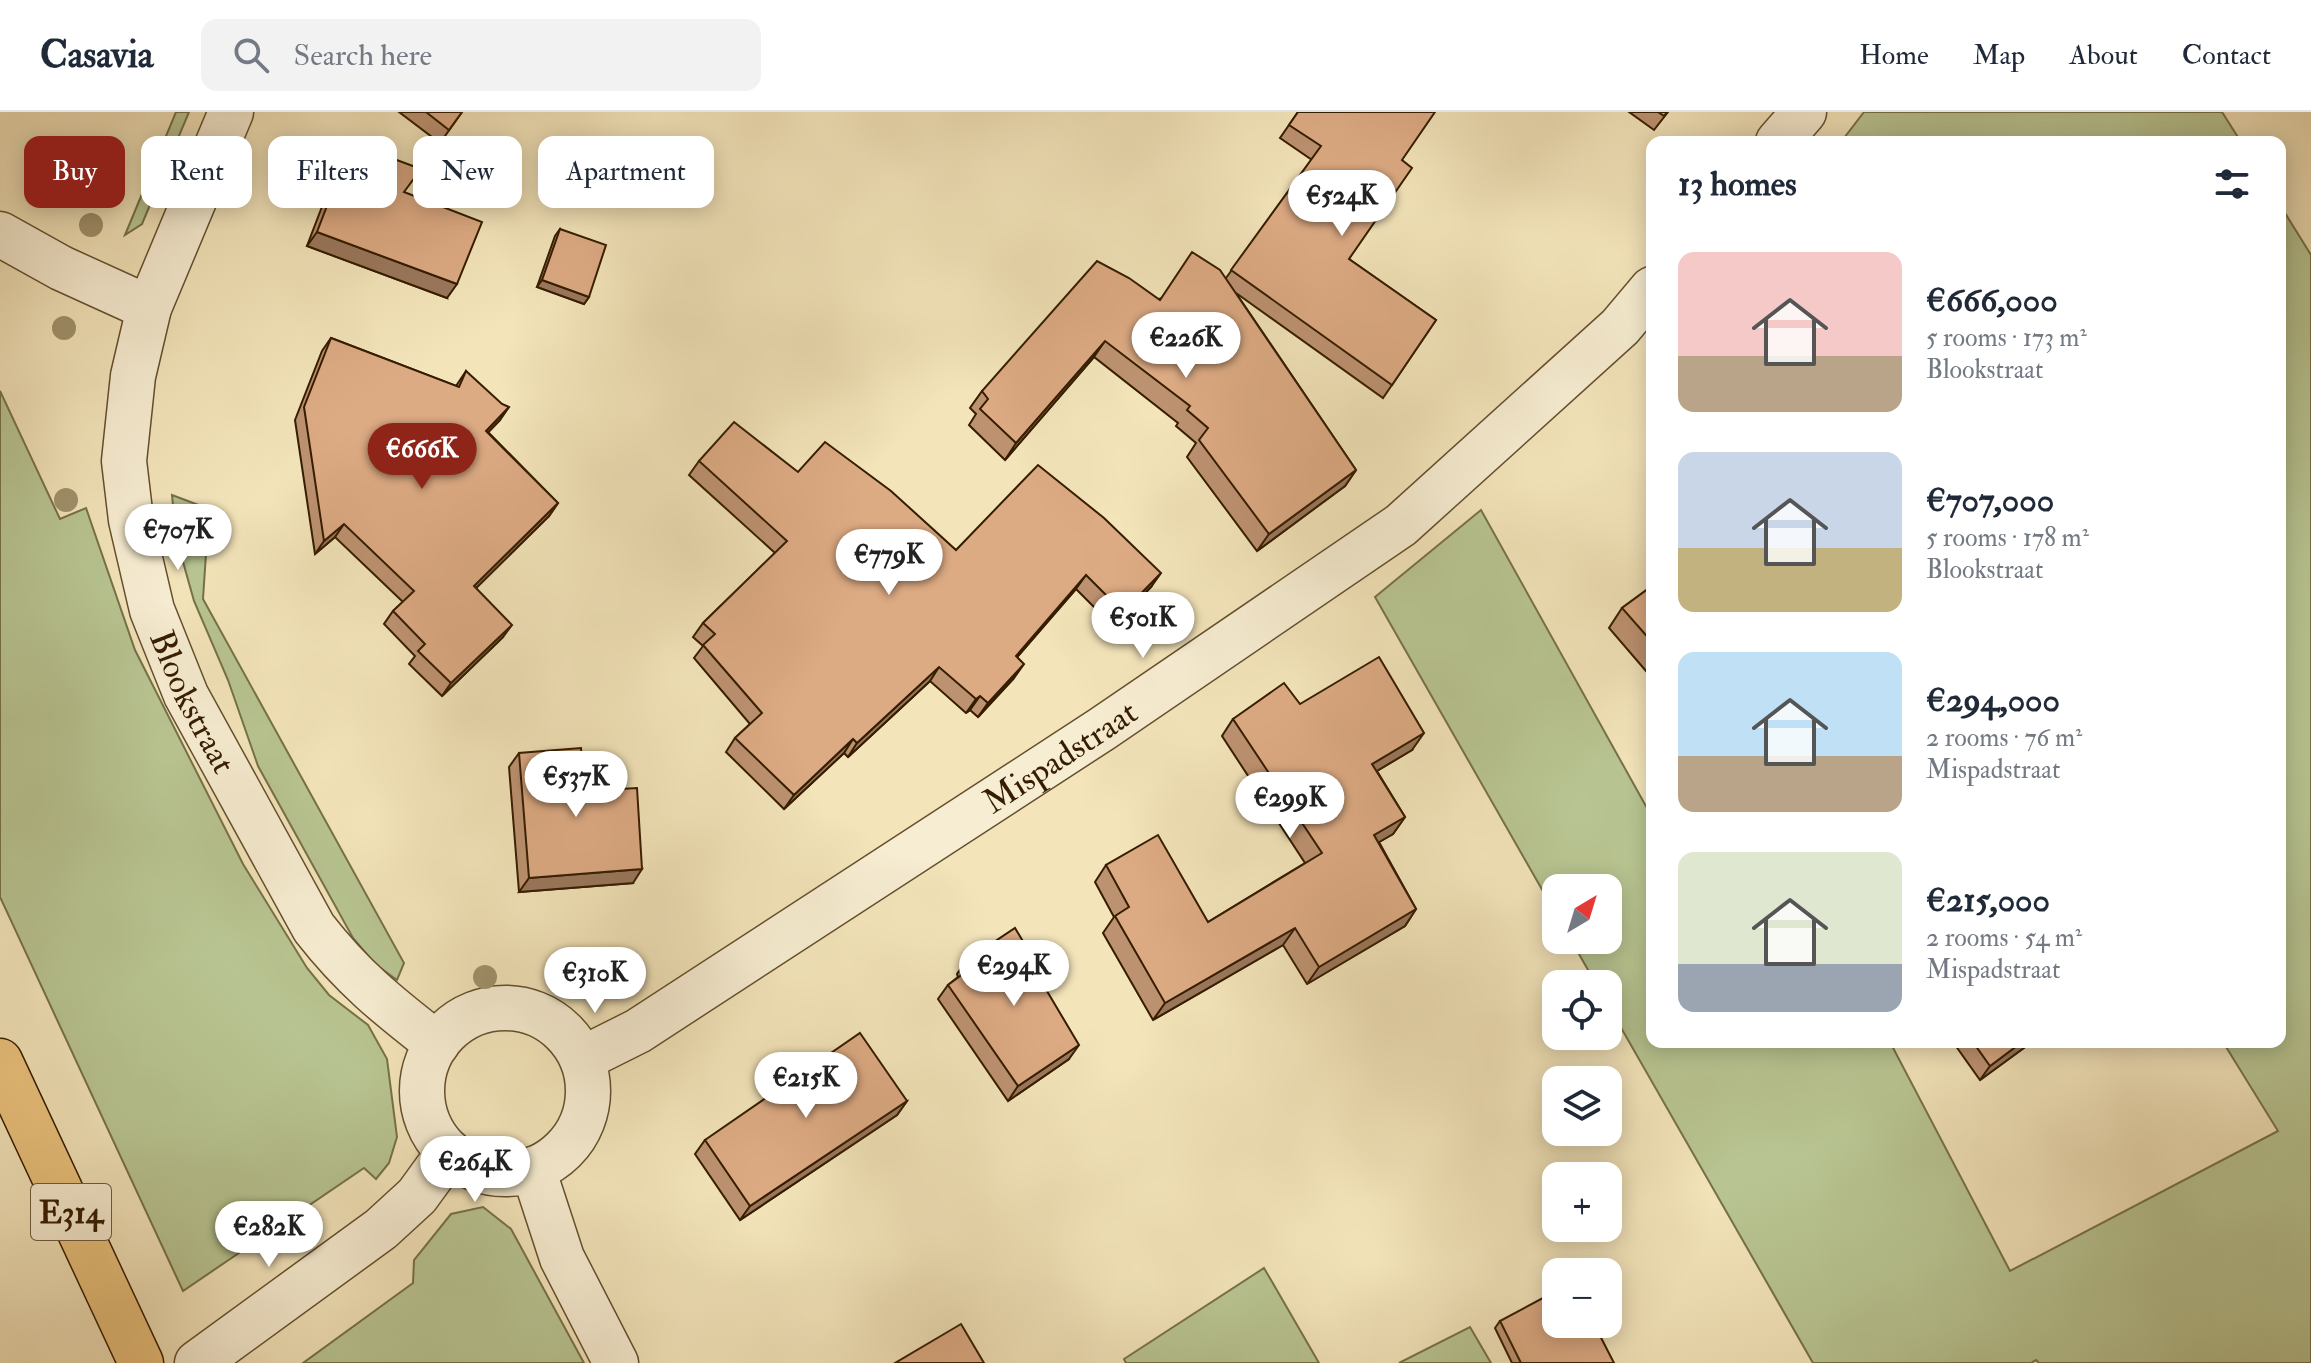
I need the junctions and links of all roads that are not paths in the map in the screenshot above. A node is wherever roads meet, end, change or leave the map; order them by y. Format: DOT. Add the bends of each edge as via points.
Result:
graph roads {
  1 [pos="231,112"];
  2 [pos="1804,112"];
  3 [pos="1783,136"];
  4 [pos="0,234"];
  5 [pos="1646,296"];
  6 [pos="149,308"];
  7 [pos="437,1044"];
  8 [pos="582,1059"];
  9 [pos="0,1061"];
  10 [pos="449,1152"];
  11 [pos="533,1169"];
  12 [pos="141,1363"];
  13 [pos="197,1363"];
  14 [pos="616,1363"];
  1 -- 6 [label="street, Blookstraat"];
  2 -- 3 [label="street"];
  4 -- 6 [label="street"];
  5 -- 8 [label="street, Mispadstraat" via="1620,327 1401,525 771,945 638,1031"];
  6 -- 7 [label="street, Blookstraat" via="133,376 124,461 131,520 152,610 186,695 314,928 373,994"];
  7 -- 8 [label="street" via="453,1025 476,1013 527,1010 569,1037"];
  7 -- 10 [label="street" via="424,1071 422,1100 430,1129"];
  8 -- 11 [label="street" via="589,1085 575,1138 556,1158"];
  9 -- 12 [label="highway, E314"];
  10 -- 11 [label="street" via="488,1172 510,1175"];
  10 -- 13 [label="street" via="417,1196 381,1229"];
  11 -- 14 [label="street" via="562,1258"];
}
